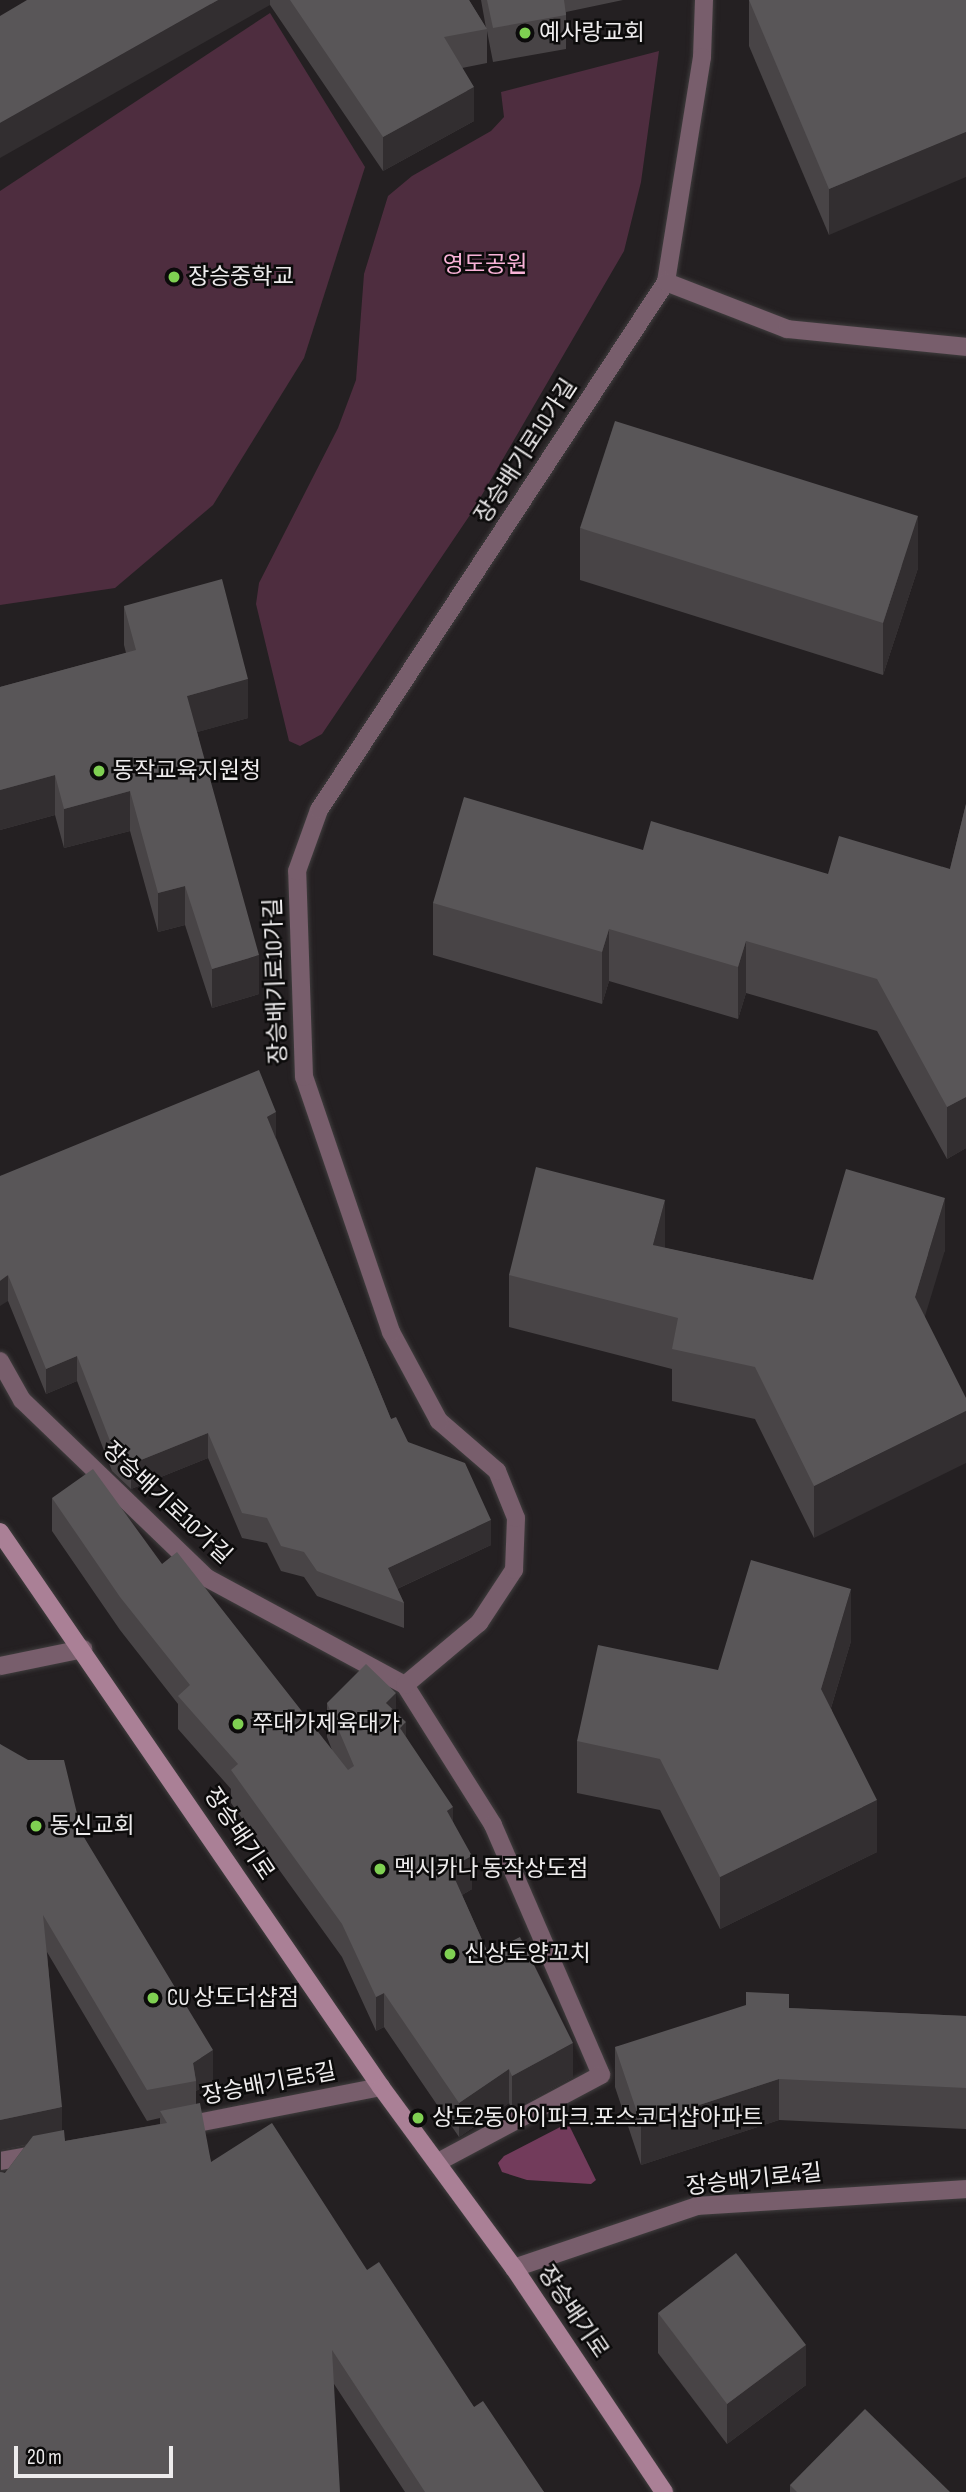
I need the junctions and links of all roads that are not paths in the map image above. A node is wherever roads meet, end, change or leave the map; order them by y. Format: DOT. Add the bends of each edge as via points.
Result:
graph roads {
  1 [pos="704,0"];
  2 [pos="666,282"];
  3 [pos="966,347"];
  4 [pos="0,1361"];
  5 [pos="0,1532"];
  6 [pos="83,1649"];
  7 [pos="0,1666"];
  8 [pos="405,1685"];
  9 [pos="382,2087"];
  10 [pos="163,2130"];
  11 [pos="54,2151"];
  12 [pos="26,2156"];
  13 [pos="0,2161"];
  14 [pos="438,2162"];
  15 [pos="13,2175"];
  16 [pos="966,2189"];
  17 [pos="514,2268"];
  18 [pos="664,2492"];
  1 -- 2 [label="street" via="702,57"];
  2 -- 3 [label="street" via="787,329"];
  2 -- 8 [label="street, 장승배기로10가길" via="319,810 297,870 304,1077 391,1332 439,1420 497,1471 516,1518 514,1570 486,1612"];
  4 -- 8 [label="street, 장승배기로10가길" via="22,1400 207,1578"];
  5 -- 6 [label="main road, 장승배기로"];
  6 -- 7 [label="street"];
  6 -- 9 [label="main road, 장승배기로"];
  8 -- 14 [label="street, 장승배기로10가길" via="493,1825 601,2075"];
  9 -- 10 [label="street, 장승배기로5길"];
  9 -- 14 [label="main road, 장승배기로"];
  11 -- 12 [label="street"];
  12 -- 13 [label="street"];
  12 -- 15 [label="street"];
  14 -- 17 [label="main road, 장승배기로"];
  16 -- 17 [label="street, 장승배기로4길" via="697,2206"];
  17 -- 18 [label="main road, 장승배기로"];
}
